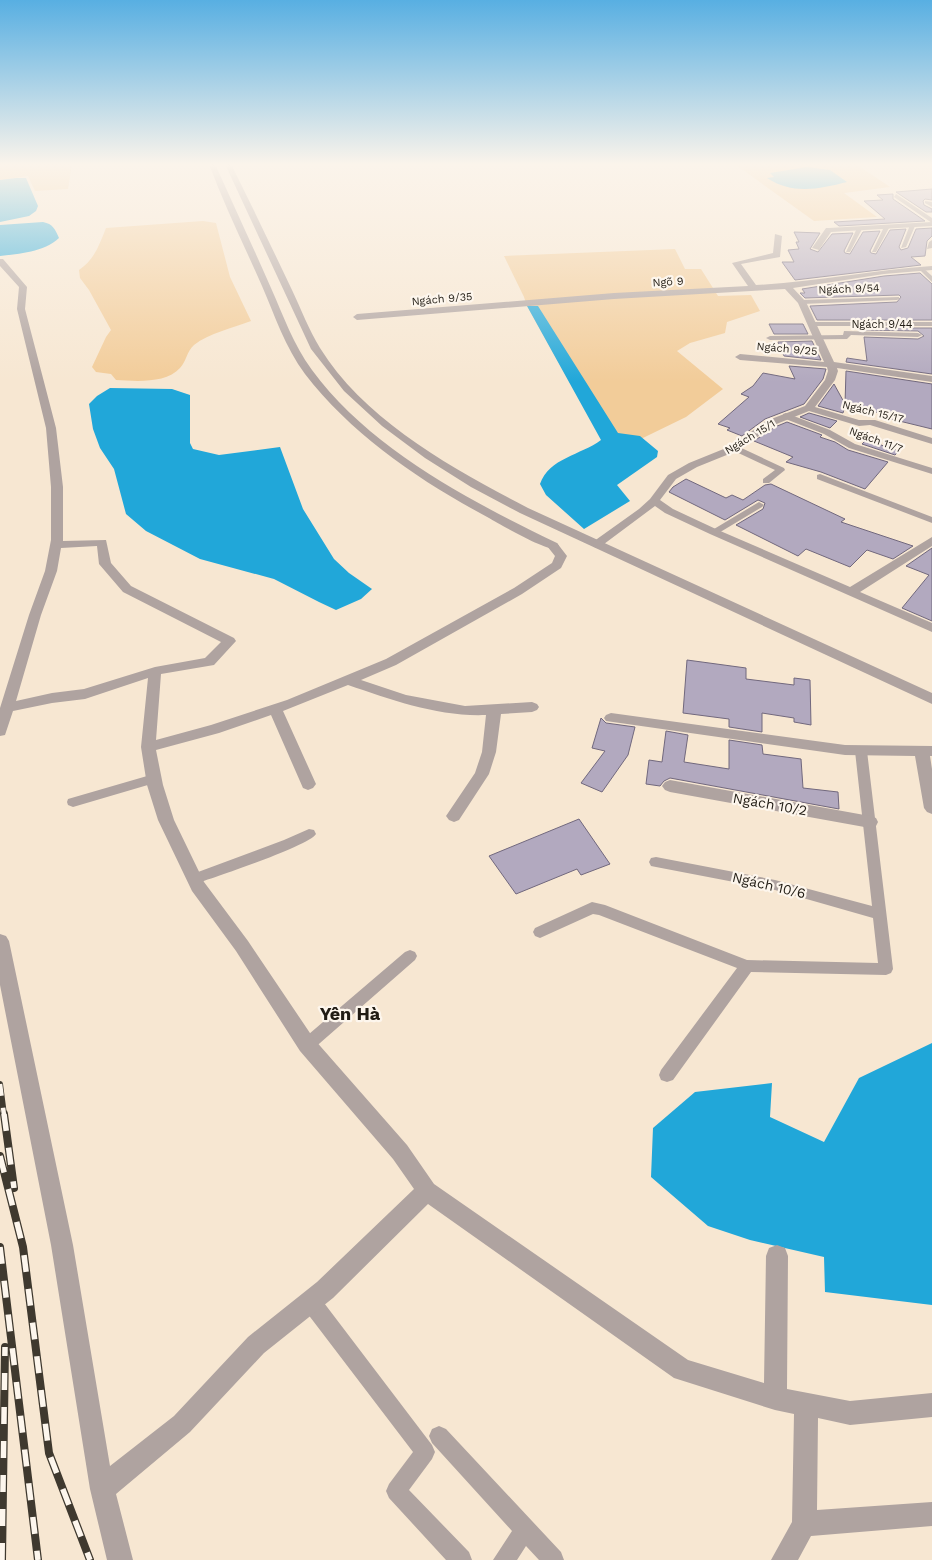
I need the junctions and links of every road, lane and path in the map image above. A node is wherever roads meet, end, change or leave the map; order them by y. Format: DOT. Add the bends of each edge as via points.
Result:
graph roads {
  1 [pos="778,236"];
  2 [pos="243,237"];
  3 [pos="263,237"];
  4 [pos="824,237"];
  5 [pos="855,237"];
  6 [pos="881,237"];
  7 [pos="907,237"];
  8 [pos="903,247"];
  9 [pos="816,248"];
  10 [pos="848,251"];
  11 [pos="874,251"];
  12 [pos="0,261"];
  13 [pos="932,268"];
  14 [pos="922,269"];
  15 [pos="932,280"];
  16 [pos="787,286"];
  17 [pos="754,288"];
  18 [pos="897,298"];
  19 [pos="802,302"];
  20 [pos="530,303"];
  21 [pos="357,317"];
  22 [pos="811,324"];
  23 [pos="932,324"];
  24 [pos="918,335"];
  25 [pos="770,338"];
  26 [pos="818,338"];
  27 [pos="740,357"];
  28 [pos="832,365"];
  29 [pos="932,379"];
  30 [pos="809,408"];
  31 [pos="786,416"];
  32 [pos="932,441"];
  33 [pos="735,448"];
  34 [pos="424,452"];
  35 [pos="403,460"];
  36 [pos="932,471"];
  37 [pos="820,476"];
  38 [pos="766,481"];
  39 [pos="654,501"];
  40 [pos="759,505"];
  41 [pos="932,520"];
  42 [pos="714,532"];
  43 [pos="932,541"];
  44 [pos="596,544"];
  45 [pos="56,545"];
  46 [pos="850,593"];
  47 [pos="932,628"];
  48 [pos="155,671"];
  49 [pos="348,680"];
  50 [pos="932,699"];
  51 [pos="532,707"];
  52 [pos="7,708"];
  53 [pos="275,709"];
  54 [pos="494,709"];
  55 [pos="610,718"];
  56 [pos="0,731"];
  57 [pos="148,747"];
  58 [pos="862,751"];
  59 [pos="927,751"];
  60 [pos="154,779"];
  61 [pos="308,784"];
  62 [pos="670,786"];
  63 [pos="73,802"];
  64 [pos="932,808"];
  65 [pos="454,816"];
  66 [pos="870,822"];
  67 [pos="309,834"];
  68 [pos="656,862"];
  69 [pos="195,879"];
  70 [pos="881,914"];
  71 [pos="540,932"];
  72 [pos="0,941"];
  73 [pos="410,956"];
  74 [pos="746,966"];
  75 [pos="307,1045"];
  76 [pos="667,1075"];
  77 [pos="427,1190"];
  78 [pos="777,1256"];
  79 [pos="311,1302"];
  80 [pos="775,1398"];
  81 [pos="806,1404"];
  82 [pos="932,1405"];
  83 [pos="440,1436"];
  84 [pos="102,1489"];
  85 [pos="932,1514"];
  86 [pos="804,1524"];
  87 [pos="525,1530"];
  88 [pos="120,1560"];
  89 [pos="461,1560"];
  90 [pos="504,1560"];
  91 [pos="553,1560"];
  92 [pos="784,1560"];
  1 -- 17 [label="street" via="777,255 736,263"];
  2 -- 35 [label="street" via="287,338 311,375 330,397"];
  3 -- 34 [label="street" via="327,366 369,408"];
  4 -- 9 [label="street"];
  5 -- 10 [label="lane"];
  6 -- 11 [label="lane"];
  7 -- 8 [label="lane"];
  12 -- 45 [label="street" via="23,287 21,309 51,428 57,487"];
  13 -- 14 [label="street, Ngõ 9"];
  14 -- 15 [label="lane"];
  14 -- 16 [label="street, Ngõ 9"];
  16 -- 17 [label="street, Ngõ 9"];
  16 -- 19 [label="street"];
  17 -- 20 [label="street, Ngõ 9"];
  18 -- 19 [label="lane, Ngách 9/54"];
  19 -- 22 [label="street"];
  20 -- 21 [label="street, Ngách 9/35"];
  22 -- 23 [label="lane"];
  22 -- 26 [label="street"];
  24 -- 26 [label="lane, Ngách 9/44" via="848,333 847,337"];
  25 -- 26 [label="lane"];
  26 -- 28 [label="street"];
  27 -- 28 [label="street, Ngách 9/25"];
  28 -- 29 [label="street, Ngách 9/25"];
  28 -- 30 [label="street" via="830,380"];
  30 -- 31 [label="street, Ngách 15/1"];
  30 -- 32 [label="street, Ngách 15/17" via="859,423 871,422"];
  31 -- 33 [label="street, Ngách 15/1" via="770,423"];
  31 -- 36 [label="lane, Ngách 11/7" via="852,446"];
  33 -- 38 [label="lane" via="781,470"];
  33 -- 39 [label="street, Ngách 15/1" via="693,465 672,478"];
  34 -- 35 [label="street"];
  34 -- 44 [label="street" via="497,496"];
  35 -- 49 [label="street" via="480,509 553,546 561,556 557,565 518,591 390,662"];
  37 -- 41 [label="lane"];
  39 -- 42 [label="street"];
  39 -- 44 [label="street, Ngách 15/1"];
  40 -- 42 [label="lane"];
  42 -- 46 [label="street"];
  43 -- 46 [label="street"];
  44 -- 50 [label="street"];
  45 -- 48 [label="street" via="102,542 105,564 127,588 229,640 209,662"];
  45 -- 52 [label="street" via="51,571"];
  46 -- 47 [label="street"];
  48 -- 52 [label="street" via="85,694"];
  48 -- 57 [label="street"];
  49 -- 53 [label="street"];
  49 -- 54 [label="street" via="413,701 465,711"];
  51 -- 54 [label="street"];
  52 -- 56 [label="street"];
  53 -- 57 [label="street"];
  53 -- 61 [label="street"];
  54 -- 65 [label="street" via="489,752 482,774"];
  55 -- 58 [label="street"];
  57 -- 60 [label="street"];
  58 -- 59 [label="street"];
  58 -- 66 [label="lane"];
  59 -- 64 [label="street"];
  60 -- 63 [label="lane"];
  60 -- 69 [label="street" via="166,820"];
  62 -- 66 [label="street, Ngách 10/2"];
  66 -- 70 [label="lane"];
  67 -- 69 [label="lane"];
  68 -- 70 [label="lane, Ngách 10/6" via="775,885"];
  69 -- 75 [label="street"];
  70 -- 74 [label="lane" via="886,969"];
  71 -- 74 [label="lane" via="592,908 600,909"];
  72 -- 84 [label="street" via="62,1245"];
  73 -- 75 [label="lane"];
  74 -- 76 [label="lane"];
  75 -- 77 [label="street" via="400,1152"];
  77 -- 79 [label="street"];
  77 -- 80 [label="street" via="682,1370"];
  78 -- 80 [label="street"];
  79 -- 84 [label="street" via="256,1345 182,1424"];
  79 -- 89 [label="lane" via="425,1452 396,1491"];
  80 -- 81 [label="street"];
  81 -- 82 [label="street" via="850,1413"];
  81 -- 86 [label="street"];
  83 -- 87 [label="lane"];
  84 -- 88 [label="street"];
  85 -- 86 [label="street"];
  86 -- 92 [label="street"];
  87 -- 90 [label="lane"];
  87 -- 91 [label="lane"];
}
